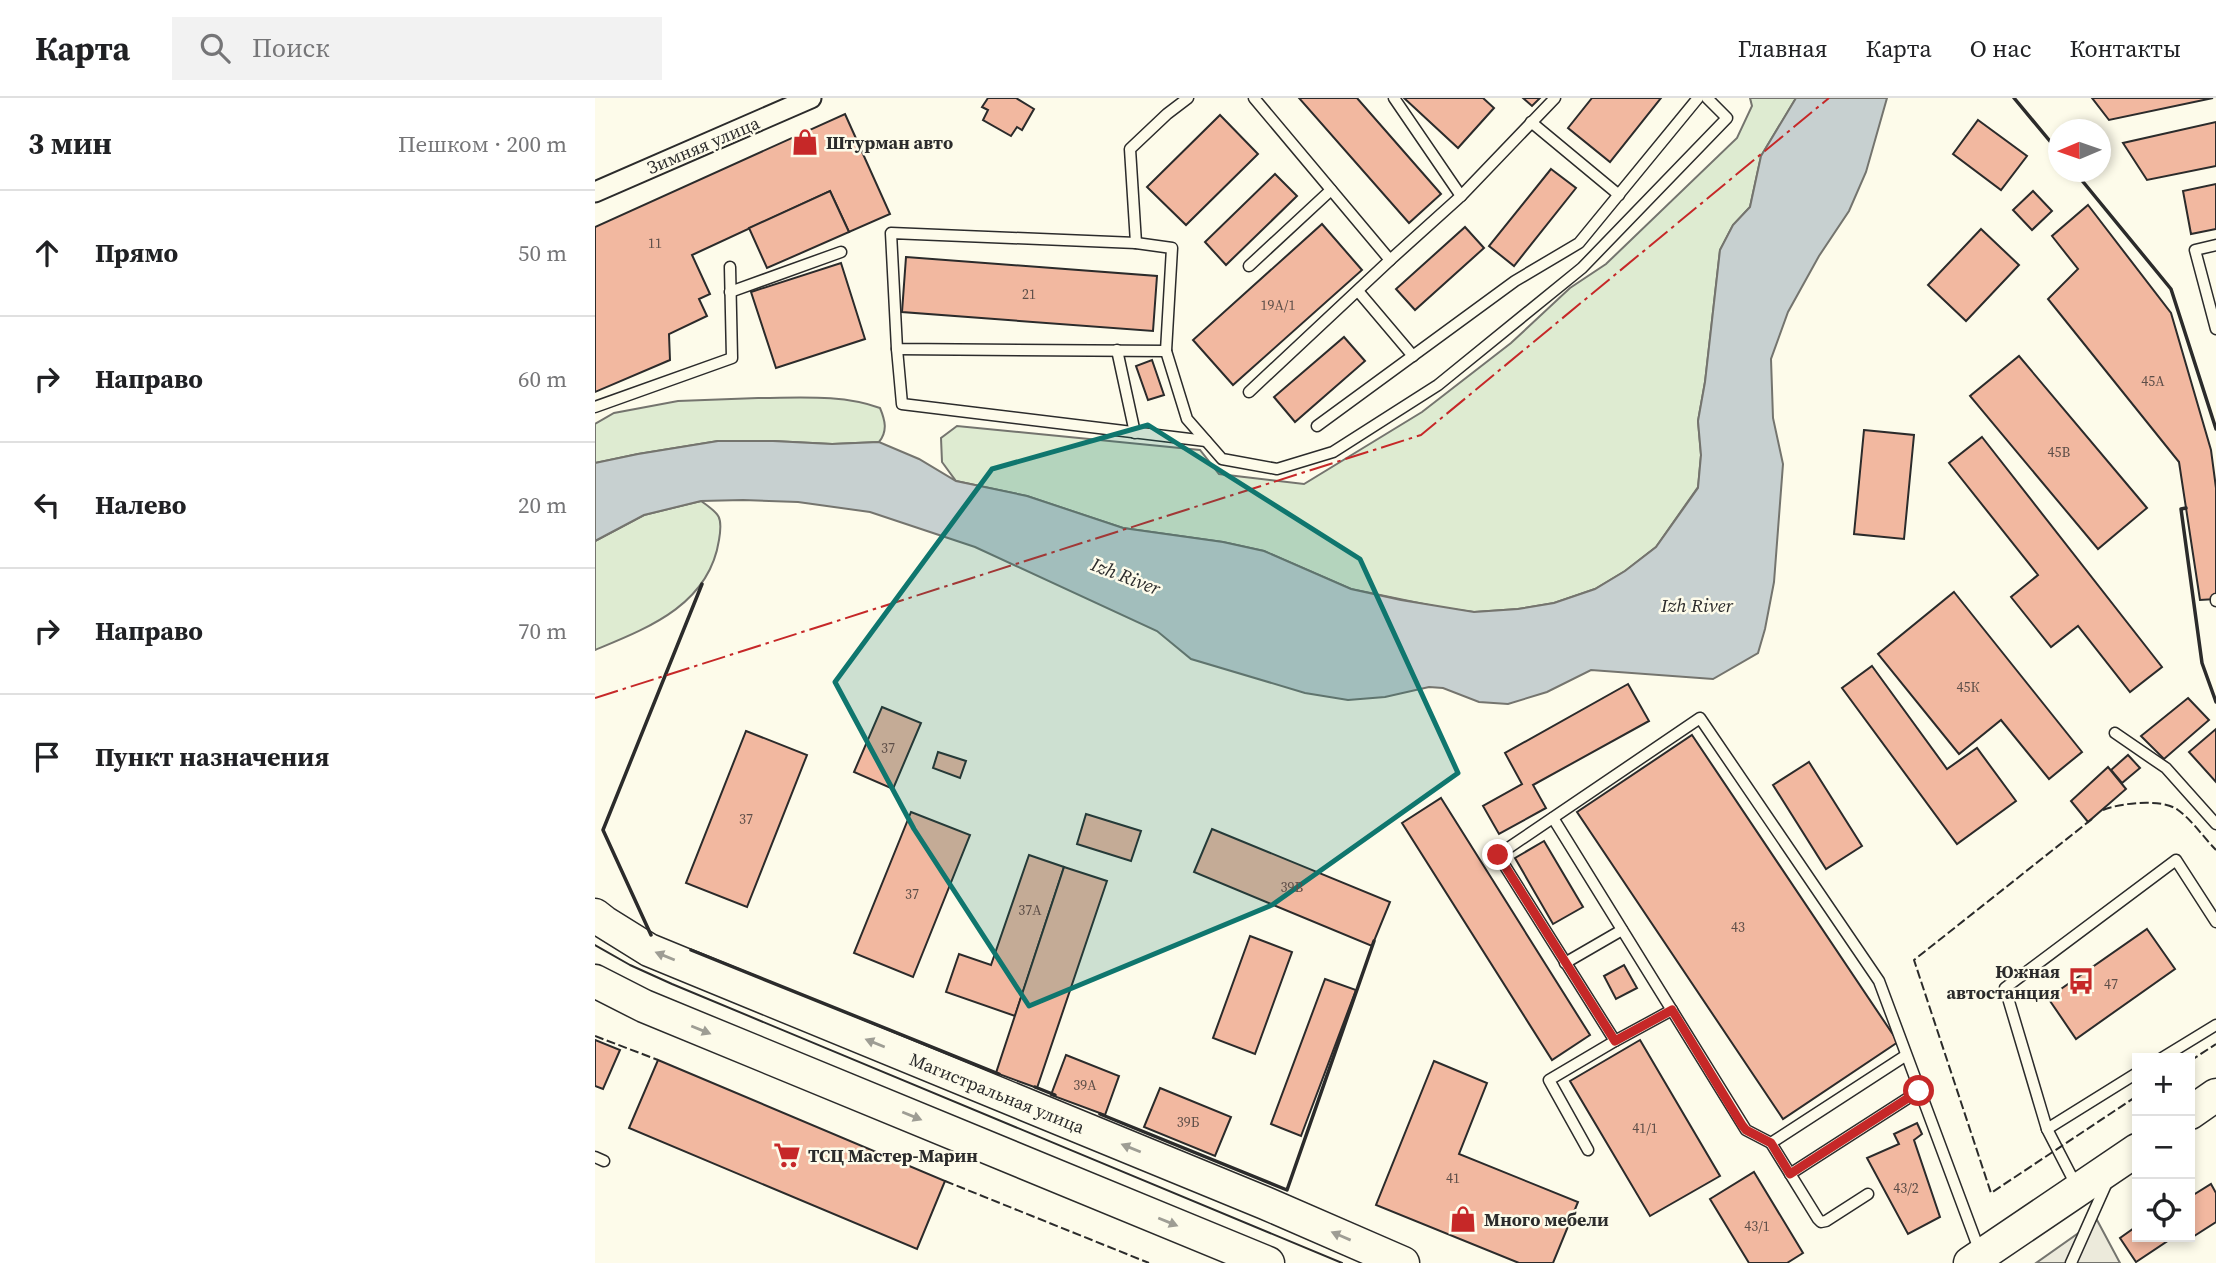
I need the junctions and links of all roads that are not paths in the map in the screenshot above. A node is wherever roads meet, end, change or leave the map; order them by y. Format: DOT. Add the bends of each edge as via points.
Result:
graph roads {
  1 [pos="811,98"];
  2 [pos="1188,98"];
  3 [pos="1254,98"];
  4 [pos="1394,98"];
  5 [pos="1555,98"];
  6 [pos="1698,98"];
  7 [pos="1707,98"];
  8 [pos="1531,122"];
  9 [pos="1331,190"];
  10 [pos="595,192"];
  11 [pos="1619,195"];
  12 [pos="1461,197"];
  13 [pos="1136,243"];
  14 [pos="2216,245"];
  15 [pos="841,252"];
  16 [pos="1390,260"];
  17 [pos="1249,266"];
  18 [pos="730,267"];
  19 [pos="1358,291"];
  20 [pos="730,292"];
  21 [pos="2216,329"];
  22 [pos="897,349"];
  23 [pos="1117,350"];
  24 [pos="1166,351"];
  25 [pos="1413,356"];
  26 [pos="1249,392"];
  27 [pos="595,407"];
  28 [pos="1317,426"];
  29 [pos="1135,433"];
  30 [pos="1206,441"];
  31 [pos="2115,733"];
  32 [pos="1553,818"];
  33 [pos="2216,824"];
  34 [pos="595,915"];
  35 [pos="2216,922"];
  36 [pos="1622,930"];
  37 [pos="1566,963"];
  38 [pos="595,981"];
  39 [pos="1672,1010"];
  40 [pos="2216,1025"];
  41 [pos="1615,1041"];
  42 [pos="2170,1053"];
  43 [pos="1905,1056"];
  44 [pos="2132,1076"];
  45 [pos="1919,1091"];
  46 [pos="2216,1095"];
  47 [pos="2195,1110"];
  48 [pos="2047,1129"];
  49 [pos="1771,1143"];
  50 [pos="1588,1150"];
  51 [pos="2126,1158"];
  52 [pos="1790,1174"];
  53 [pos="2079,1190"];
  54 [pos="1868,1194"];
  55 [pos="1975,1259"];
  56 [pos="1268,1263"];
  57 [pos="1403,1263"];
  58 [pos="2071,1263"];
  1 -- 10 [label="street, Зимняя улица"];
  2 -- 13 [label="lane" via="1130,149"];
  3 -- 9 [label="lane"];
  4 -- 12 [label="lane"];
  5 -- 8 [label="lane"];
  6 -- 11 [label="lane"];
  7 -- 30 [label="lane" via="1727,118 1582,268 1438,385 1333,452 1277,469 1222,459"];
  8 -- 11 [label="lane"];
  8 -- 12 [label="lane"];
  9 -- 16 [label="lane"];
  9 -- 17 [label="lane"];
  11 -- 25 [label="lane" via="1579,243 1515,281"];
  12 -- 16 [label="lane"];
  13 -- 22 [label="lane" via="891,233"];
  13 -- 24 [label="lane" via="1172,248"];
  14 -- 21 [label="lane" via="2195,250"];
  15 -- 20 [label="lane"];
  16 -- 19 [label="lane"];
  18 -- 20 [label="lane"];
  19 -- 25 [label="lane"];
  19 -- 26 [label="lane"];
  20 -- 27 [label="lane" via="731,358"];
  22 -- 23 [label="lane"];
  22 -- 29 [label="lane" via="902,404"];
  23 -- 24 [label="lane"];
  23 -- 29 [label="lane"];
  24 -- 30 [label="lane" via="1187,419"];
  25 -- 28 [label="lane"];
  29 -- 30 [label="lane"];
  31 -- 33 [label="lane" via="2166,768"];
  32 -- 36 [label="lane"];
  32 -- 37 [label="lane" via="1498,855"];
  32 -- 43 [label="lane" via="1700,718 1879,981"];
  57 -- 34 [label="main road, Магистральная улица, one-way" via="649,950"];
  35 -- 48 [label="lane" via="2176,860 2005,988"];
  36 -- 37 [label="lane"];
  36 -- 39 [label="lane"];
  37 -- 41 [label="lane"];
  38 -- 56 [label="main road, one-way" via="644,1006"];
  39 -- 41 [label="lane"];
  39 -- 49 [label="lane" via="1742,1125"];
  40 -- 42 [label="lane"];
  41 -- 50 [label="lane" via="1549,1080"];
  43 -- 45 [label="lane"];
  43 -- 49 [label="lane"];
  44 -- 48 [label="lane"];
  45 -- 52 [label="lane"];
  45 -- 55 [label="lane"];
  46 -- 47 [label="main road"];
  48 -- 53 [label="lane"];
  49 -- 52 [label="lane"];
  51 -- 53 [label="main road"];
  51 -- 58 [label="lane"];
  52 -- 54 [label="lane" via="1821,1222"];
  53 -- 55 [label="main road"];
}
